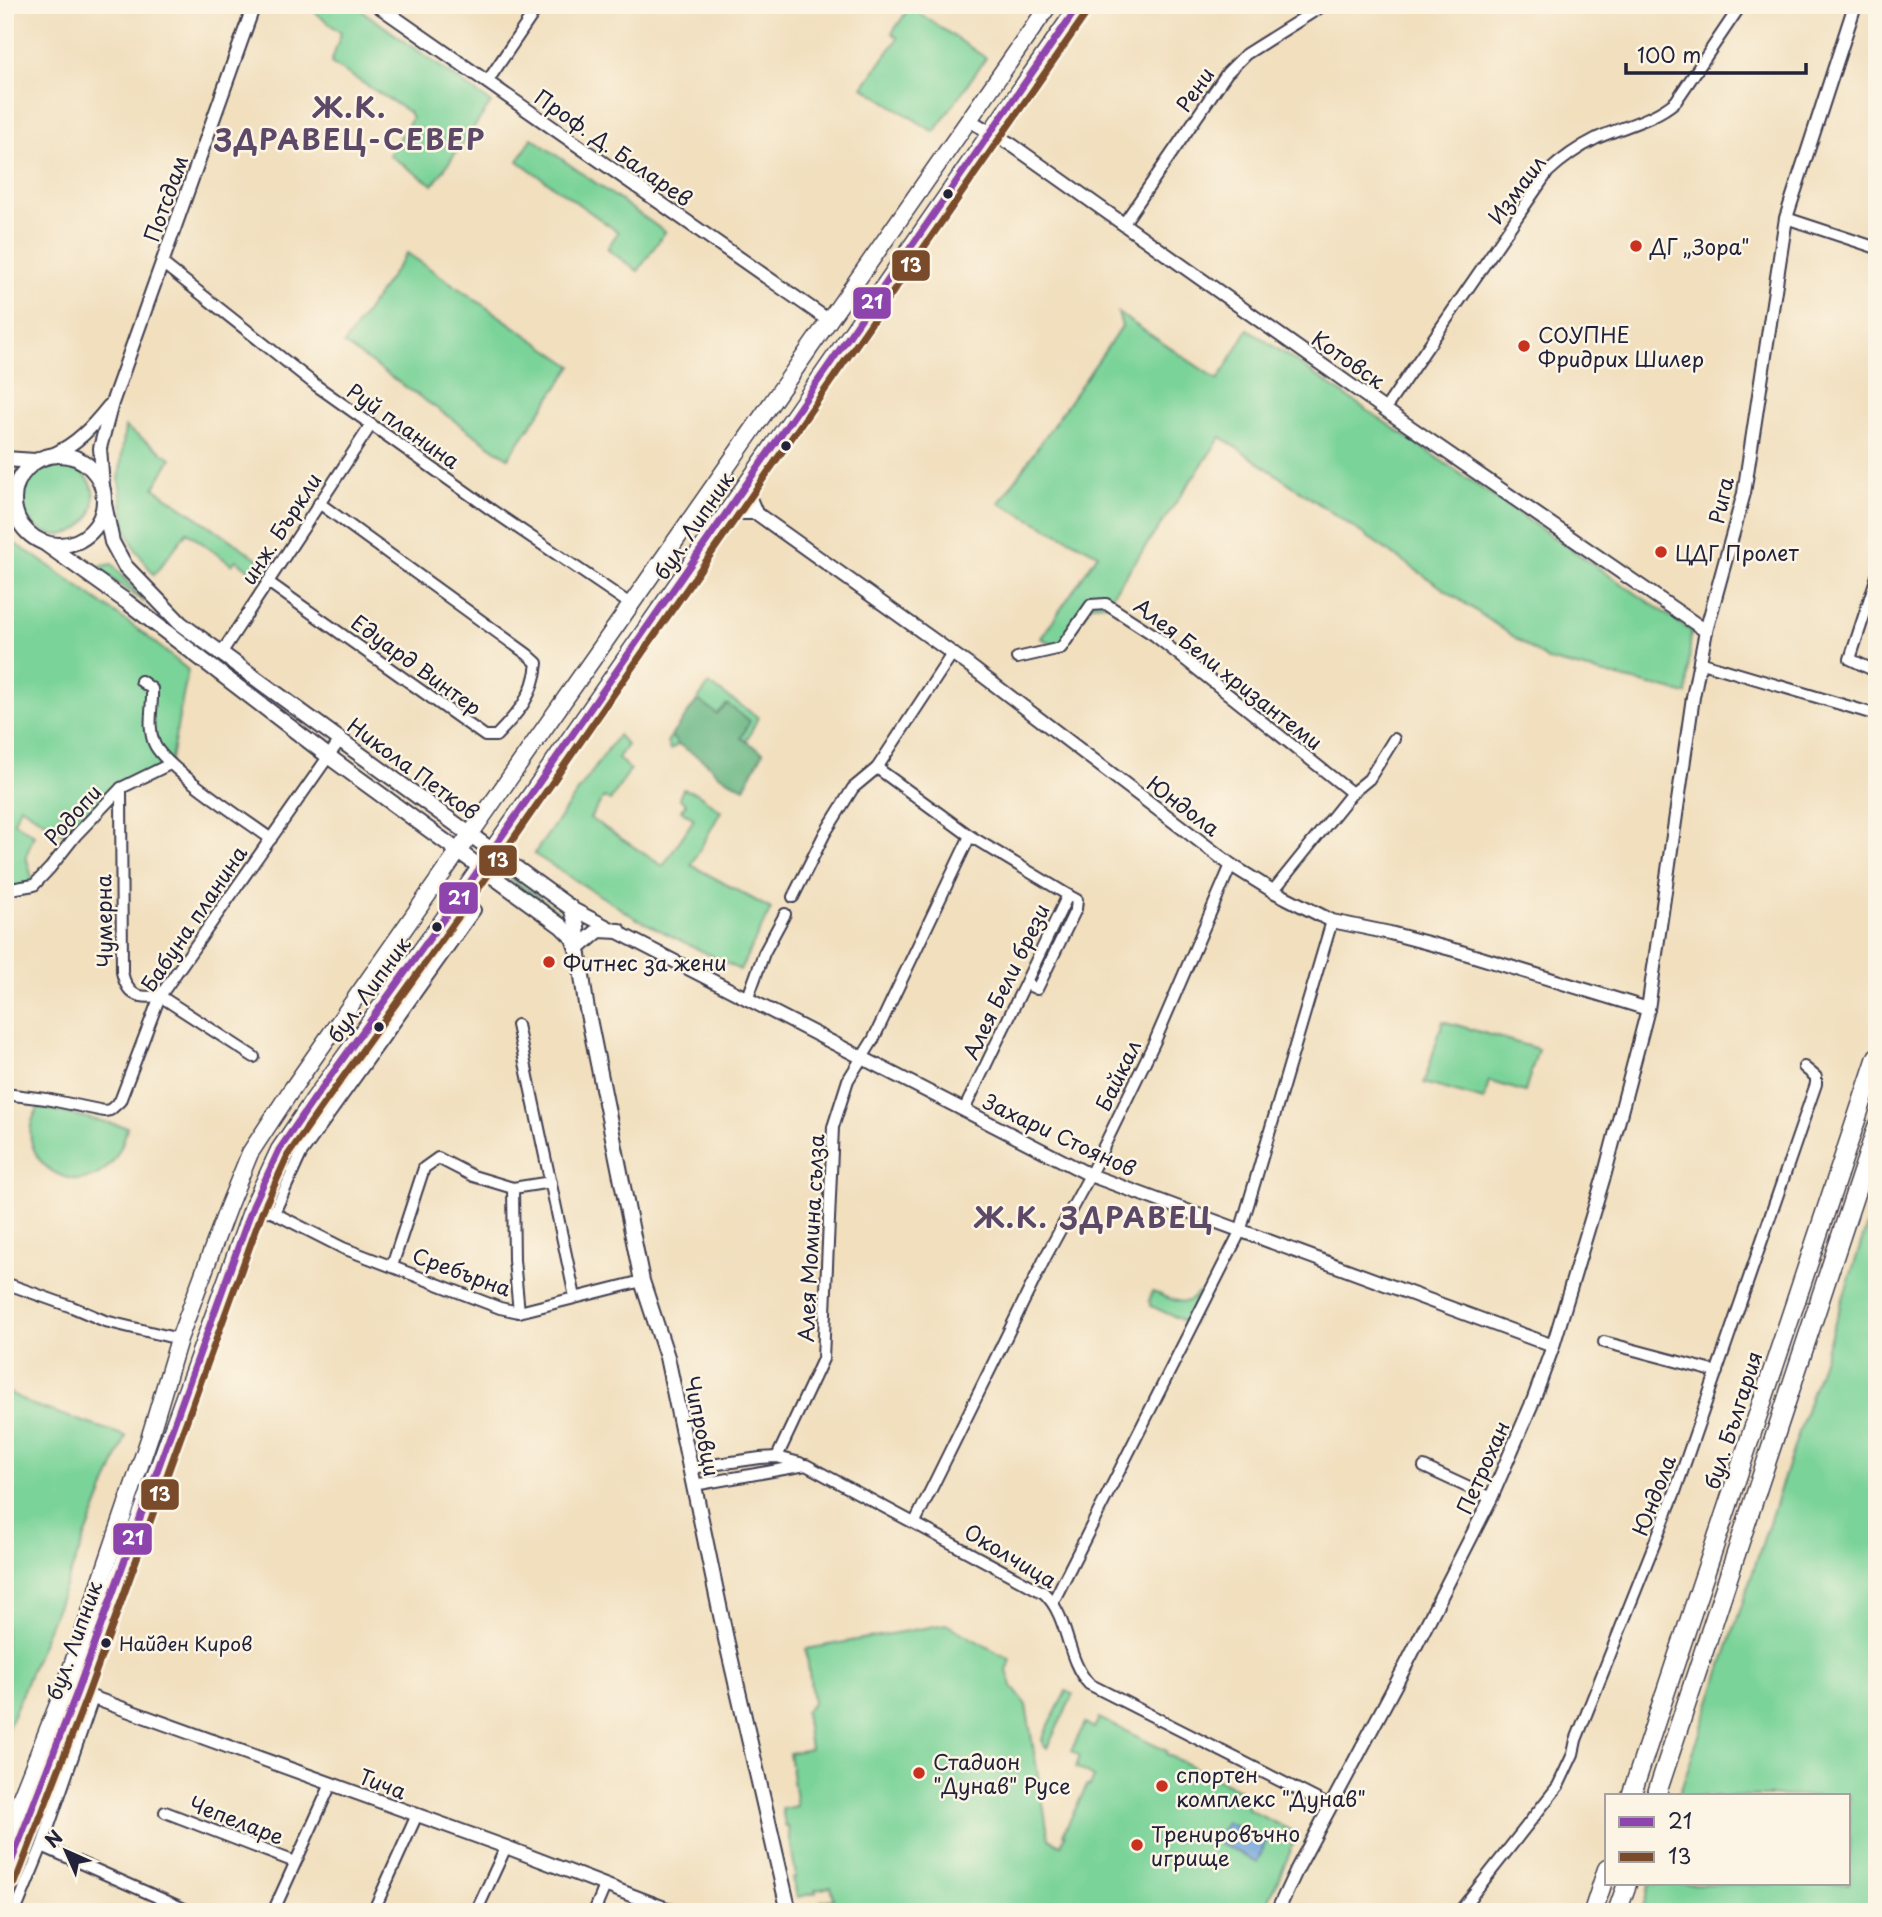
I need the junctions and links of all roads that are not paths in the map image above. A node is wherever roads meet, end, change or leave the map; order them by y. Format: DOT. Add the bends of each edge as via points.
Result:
graph roads {
  1 [pos="254,5"];
  2 [pos="377,5"];
  3 [pos="539,5"];
  4 [pos="1049,5"];
  5 [pos="1079,5"];
  6 [pos="1324,5"];
  7 [pos="1741,5"];
  8 [pos="1855,5"];
  9 [pos="487,82"];
  10 [pos="969,120"];
  11 [pos="990,132"];
  12 [pos="1786,218"];
  13 [pos="1124,223"];
  14 [pos="1877,248"];
  15 [pos="162,263"];
  16 [pos="828,320"];
  17 [pos="112,403"];
  18 [pos="1385,409"];
  19 [pos="371,425"];
  20 [pos="52,455"];
  21 [pos="5,459"];
  22 [pos="35,461"];
  23 [pos="745,486"];
  24 [pos="103,487"];
  25 [pos="319,503"];
  26 [pos="104,504"];
  27 [pos="728,513"];
  28 [pos="756,513"];
  29 [pos="5,516"];
  30 [pos="27,532"];
  31 [pos="43,542"];
  32 [pos="1877,576"];
  33 [pos="268,582"];
  34 [pos="632,606"];
  35 [pos="1706,631"];
  36 [pos="222,652"];
  37 [pos="952,654"];
  38 [pos="1017,658"];
  39 [pos="1699,662"];
  40 [pos="1877,672"];
  41 [pos="141,681"];
  42 [pos="1877,715"];
  43 [pos="1394,739"];
  44 [pos="340,740"];
  45 [pos="328,756"];
  46 [pos="170,764"];
  47 [pos="877,768"];
  48 [pos="121,788"];
  49 [pos="1352,793"];
  50 [pos="470,835"];
  51 [pos="970,836"];
  52 [pos="271,839"];
  53 [pos="492,851"];
  54 [pos="459,852"];
  55 [pos="1231,865"];
  56 [pos="480,868"];
  57 [pos="5,890"];
  58 [pos="1273,891"];
  59 [pos="793,897"];
  60 [pos="571,908"];
  61 [pos="475,910"];
  62 [pos="785,914"];
  63 [pos="1332,921"];
  64 [pos="619,931"];
  65 [pos="578,948"];
  66 [pos="160,996"];
  67 [pos="747,1000"];
  68 [pos="1648,1009"];
  69 [pos="517,1025"];
  70 [pos="254,1056"];
  71 [pos="1877,1058"];
  72 [pos="862,1059"];
  73 [pos="1804,1067"];
  74 [pos="5,1094"];
  75 [pos="964,1110"];
  76 [pos="1877,1127"];
  77 [pos="1090,1175"];
  78 [pos="551,1182"];
  79 [pos="513,1188"];
  80 [pos="253,1206"];
  81 [pos="275,1213"];
  82 [pos="1240,1232"];
  83 [pos="391,1266"];
  84 [pos="642,1281"];
  85 [pos="5,1283"];
  86 [pos="575,1297"];
  87 [pos="519,1312"];
  88 [pos="179,1339"];
  89 [pos="1604,1342"];
  90 [pos="1553,1346"];
  91 [pos="1717,1372"];
  92 [pos="777,1457"];
  93 [pos="806,1465"];
  94 [pos="1424,1466"];
  95 [pos="690,1468"];
  96 [pos="694,1485"];
  97 [pos="1491,1498"];
  98 [pos="915,1522"];
  99 [pos="1053,1602"];
  100 [pos="77,1692"];
  101 [pos="93,1698"];
  102 [pos="331,1784"];
  103 [pos="1632,1794"];
  104 [pos="1657,1794"];
  105 [pos="1330,1806"];
  106 [pos="165,1812"];
  107 [pos="416,1817"];
  108 [pos="5,1837"];
  109 [pos="43,1846"];
  110 [pos="506,1847"];
  111 [pos="295,1862"];
  112 [pos="1605,1875"];
  113 [pos="5,1879"];
  114 [pos="1627,1885"];
  115 [pos="605,1886"];
  116 [pos="15,1912"];
  117 [pos="191,1912"];
  118 [pos="273,1912"];
  119 [pos="373,1912"];
  120 [pos="476,1912"];
  121 [pos="594,1912"];
  122 [pos="675,1912"];
  123 [pos="789,1912"];
  124 [pos="1277,1912"];
  125 [pos="1459,1912"];
  126 [pos="1593,1912"];
  127 [pos="1617,1912"];
  1 -- 15 [label="street, Потсдам"];
  2 -- 9 [label="street, Проф. Д. Баларев"];
  3 -- 9 [label="street"];
  4 -- 10 [label="main road, бул. Липник"];
  5 -- 11 [label="main road, бул. Липник"];
  6 -- 13 [label="street, Рени" via="1246,54 1227,73"];
  7 -- 18 [label="street, Измаил" via="1670,106 1597,138 1548,173"];
  8 -- 12 [label="street, Рига"];
  9 -- 16 [label="street, Проф. Д. Баларев"];
  10 -- 11 [label="street, Котовск"];
  10 -- 16 [label="main road, бул. Липник"];
  11 -- 13 [label="street, Котовск"];
  11 -- 23 [label="main road, бул. Липник"];
  12 -- 14 [label="street"];
  12 -- 35 [label="street, Рига" via="1744,493"];
  13 -- 18 [label="street, Котовск"];
  15 -- 17 [label="street, Потсдам"];
  15 -- 19 [label="street, Руй планина"];
  16 -- 34 [label="main road, бул. Липник"];
  17 -- 20 [label="street, Потсдам" via="70,447"];
  17 -- 24 [label="street, Потсдам" via="100,448"];
  18 -- 35 [label="street, Котовск"];
  19 -- 25 [label="street, инж. Бъркли"];
  19 -- 34 [label="street, Руй планина"];
  20 -- 22 [label="main road"];
  20 -- 24 [label="main road" via="78,458 89,465"];
  21 -- 22 [label="main road"];
  22 -- 30 [label="main road" via="15,491 16,515"];
  23 -- 27 [label="main road, бул. Липник"];
  23 -- 28 [label="street"];
  24 -- 26 [label="main road"];
  25 -- 33 [label="street, инж. Бъркли"];
  25 -- 33 [label="street, Едуард Винтер" via="537,663 528,698 496,736 485,736"];
  26 -- 31 [label="main road" via="87,536 64,545"];
  26 -- 36 [label="main road, Никола Петков" via="112,542 125,566 181,624"];
  27 -- 28 [label="street"];
  27 -- 53 [label="main road, бул. Липник"];
  28 -- 37 [label="street, Юндола"];
  29 -- 30 [label="main road"];
  30 -- 31 [label="main road"];
  31 -- 45 [label="main road, Никола Петков"];
  32 -- 40 [label="street" via="1850,659"];
  33 -- 36 [label="street, инж. Бъркли"];
  34 -- 50 [label="main road, бул. Липник"];
  35 -- 39 [label="street, Рига"];
  36 -- 44 [label="main road, Никола Петков"];
  37 -- 47 [label="street"];
  37 -- 55 [label="street, Юндола"];
  38 -- 49 [label="street, Алея Бели хризантеми" via="1061,648 1091,605 1106,604 1154,635"];
  39 -- 42 [label="street"];
  39 -- 68 [label="street, Рига"];
  41 -- 46 [label="street" via="152,689 154,744"];
  43 -- 49 [label="street" via="1369,779"];
  44 -- 45 [label="street, Бабуна планина"];
  44 -- 50 [label="main road, Никола Петков"];
  45 -- 52 [label="street, Бабуна планина"];
  45 -- 54 [label="main road, Никола Петков"];
  46 -- 48 [label="street, Родопи"];
  46 -- 52 [label="street"];
  47 -- 51 [label="street, Алея Бели брези"];
  47 -- 59 [label="street" via="853,788"];
  48 -- 57 [label="street, Родопи" via="34,885"];
  48 -- 66 [label="street, Чумерна" via="122,972 132,993 145,998"];
  49 -- 58 [label="street"];
  50 -- 53 [label="main road, Никола Петков"];
  50 -- 54 [label="main road, бул. Липник"];
  51 -- 72 [label="street"];
  51 -- 75 [label="street, Алея Бели брези" via="1068,895"];
  52 -- 66 [label="street, Бабуна планина"];
  53 -- 56 [label="main road, бул. Липник"];
  53 -- 60 [label="main road, Никола Петков"];
  54 -- 56 [label="main road, Никола Петков"];
  54 -- 88 [label="main road, бул. Липник" via="250,1153"];
  55 -- 58 [label="street, Юндола"];
  55 -- 77 [label="street, Байкал" via="1155,1041"];
  56 -- 65 [label="main road, Никола Петков" via="561,926"];
  56 -- 80 [label="main road, бул. Липник" via="286,1140"];
  58 -- 63 [label="street, Юндола"];
  60 -- 64 [label="street, Захари Стоянов"];
  60 -- 65 [label="main road"];
  61 -- 81 [label="street" via="301,1154"];
  62 -- 67 [label="street"];
  63 -- 68 [label="street, Юндола" via="1458,951"];
  63 -- 82 [label="street"];
  64 -- 65 [label="main road" via="599,930"];
  64 -- 67 [label="street, Захари Стоянов"];
  65 -- 84 [label="main road, Чипровци"];
  66 -- 70 [label="street, Чумерна"];
  66 -- 74 [label="street, Бабуна планина" via="120,1101 110,1110"];
  67 -- 72 [label="street, Захари Стоянов"];
  68 -- 90 [label="street, Петрохан"];
  69 -- 78 [label="street"];
  71 -- 103 [label="highway, бул. България"];
  72 -- 75 [label="street, Захари Стоянов"];
  72 -- 92 [label="street, Алея Момина сълза" via="848,1080 833,1127 823,1359"];
  73 -- 91 [label="street, Юндола" via="1816,1077 1816,1084"];
  75 -- 77 [label="street, Захари Стоянов"];
  76 -- 104 [label="highway"];
  77 -- 82 [label="street, Захари Стоянов"];
  77 -- 98 [label="street, Байкал"];
  78 -- 79 [label="street"];
  78 -- 86 [label="street"];
  79 -- 83 [label="street" via="473,1176 438,1158 424,1168"];
  79 -- 87 [label="street"];
  80 -- 81 [label="street, Сребърна"];
  80 -- 100 [label="main road, бул. Липник"];
  81 -- 83 [label="street, Сребърна" via="343,1248"];
  82 -- 90 [label="street, Захари Стоянов"];
  82 -- 99 [label="street"];
  83 -- 87 [label="street, Сребърна"];
  84 -- 86 [label="street, Сребърна"];
  84 -- 95 [label="main road, Чипровци" via="667,1357"];
  85 -- 88 [label="street" via="105,1321"];
  86 -- 87 [label="street, Сребърна"];
  88 -- 108 [label="main road, бул. Липник" via="64,1689"];
  89 -- 91 [label="street"];
  90 -- 97 [label="street, Петрохан"];
  91 -- 125 [label="street, Юндола" via="1675,1492 1558,1786"];
  92 -- 93 [label="street, Околчица"];
  92 -- 95 [label="street"];
  93 -- 96 [label="street"];
  93 -- 98 [label="street, Околчица"];
  94 -- 97 [label="street"];
  95 -- 96 [label="main road, Чипровци"];
  96 -- 123 [label="main road, Чипровци"];
  97 -- 105 [label="street, Петрохан"];
  98 -- 99 [label="street, Околчица"];
  99 -- 105 [label="street, Околчица" via="1089,1684"];
  100 -- 101 [label="street, Тича"];
  100 -- 113 [label="main road, бул. Липник"];
  101 -- 102 [label="street, Тича"];
  101 -- 109 [label="street"];
  102 -- 107 [label="street, Тича"];
  102 -- 111 [label="street"];
  105 -- 124 [label="street, Петрохан"];
  106 -- 111 [label="street, Чепеларе"];
  107 -- 110 [label="street, Тича"];
  107 -- 119 [label="street"];
  109 -- 116 [label="street"];
  109 -- 117 [label="street"];
  110 -- 115 [label="street, Тича"];
  110 -- 120 [label="street"];
  111 -- 118 [label="street"];
  112 -- 126 [label="highway"];
  114 -- 127 [label="highway"];
  115 -- 121 [label="street"];
  115 -- 122 [label="street, Тича"];
}
